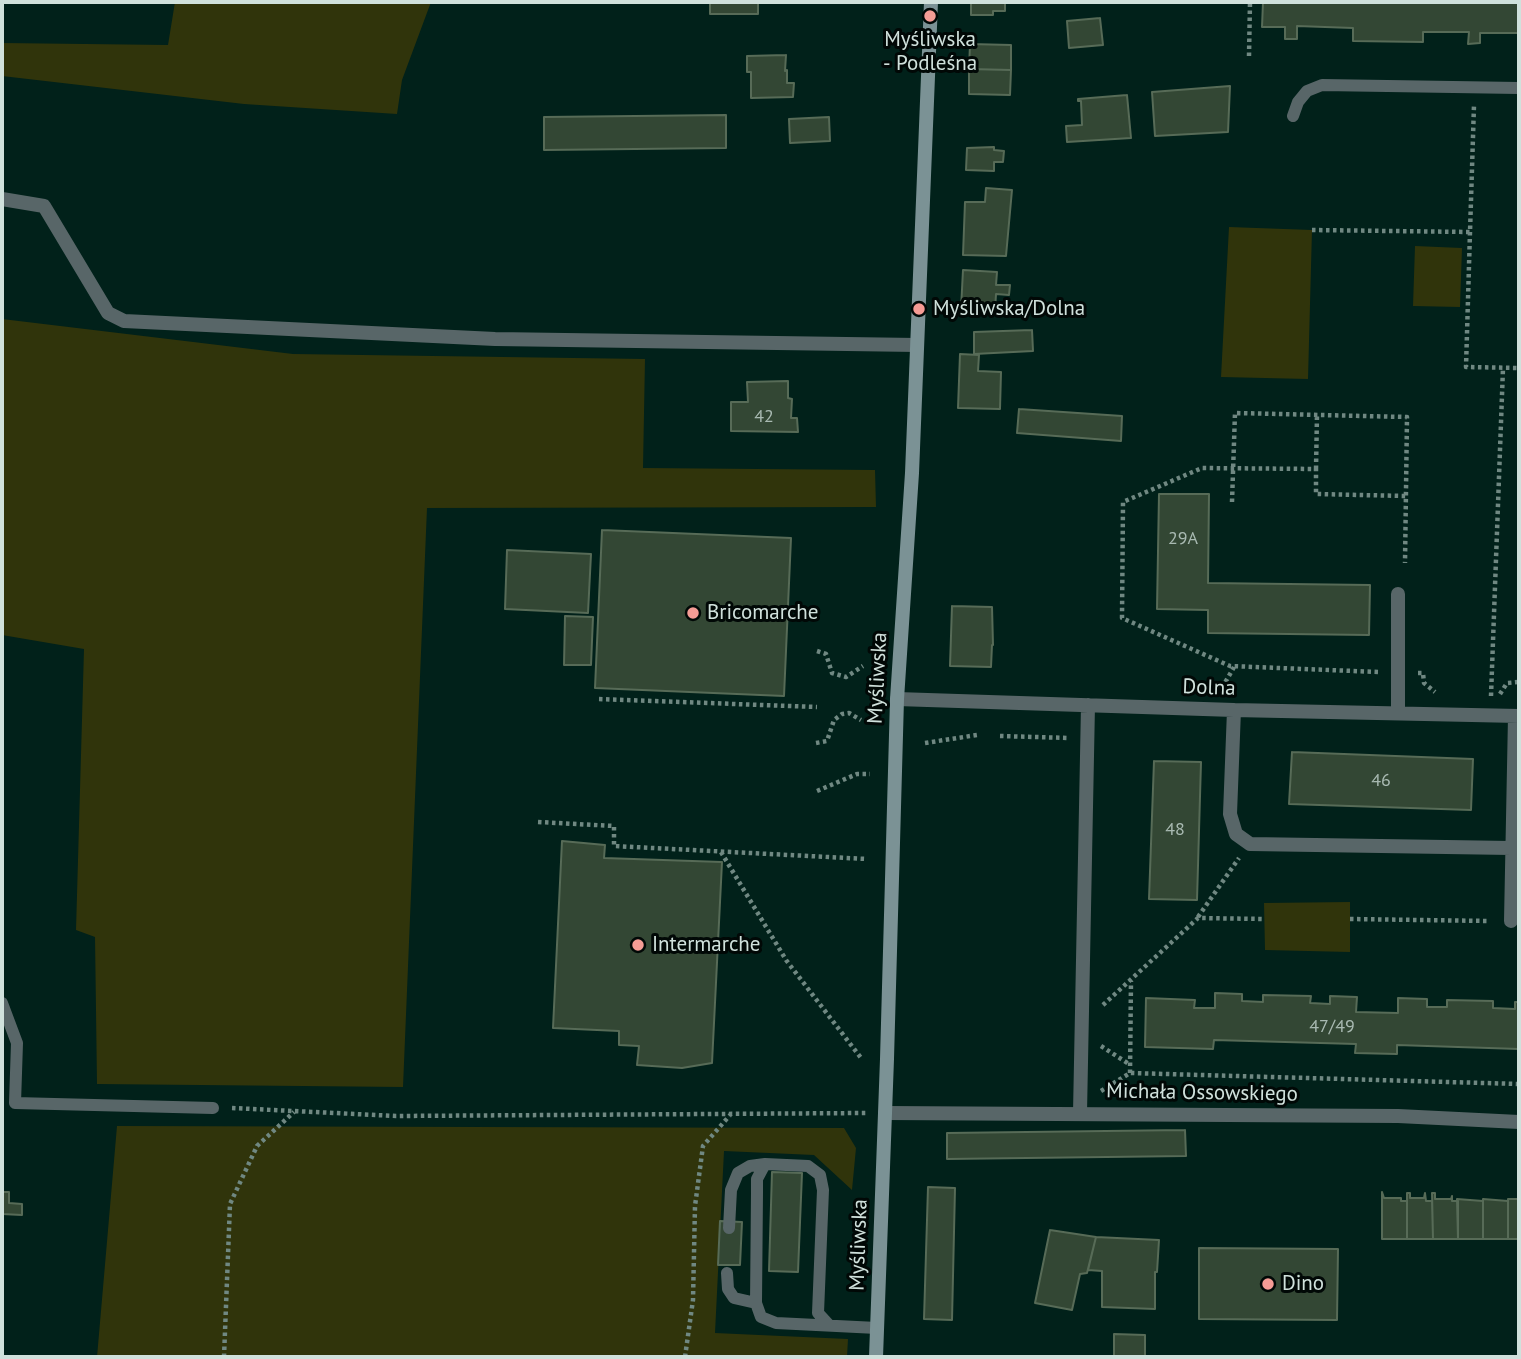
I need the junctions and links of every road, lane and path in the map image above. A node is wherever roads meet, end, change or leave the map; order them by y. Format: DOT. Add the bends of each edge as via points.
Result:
graph roads {
  1 [pos="931,2"];
  2 [pos="1250,2"];
  3 [pos="1249,56"];
  4 [pos="1475,87"];
  5 [pos="1519,88"];
  6 [pos="1293,116"];
  7 [pos="2,200"];
  8 [pos="1312,230"];
  9 [pos="1470,232"];
  10 [pos="917,345"];
  11 [pos="1503,368"];
  12 [pos="1519,368"];
  13 [pos="1317,415"];
  14 [pos="1233,468"];
  15 [pos="1316,469"];
  16 [pos="1406,496"];
  17 [pos="1232,502"];
  18 [pos="1405,563"];
  19 [pos="1398,594"];
  20 [pos="817,651"];
  21 [pos="863,666"];
  22 [pos="1235,666"];
  23 [pos="1398,672"];
  24 [pos="1519,682"];
  25 [pos="1222,688"];
  26 [pos="1447,693"];
  27 [pos="1480,695"];
  28 [pos="1491,695"];
  29 [pos="599,699"];
  30 [pos="897,699"];
  31 [pos="1088,705"];
  32 [pos="817,707"];
  33 [pos="1234,710"];
  34 [pos="1398,712"];
  35 [pos="1490,715"];
  36 [pos="1517,716"];
  37 [pos="861,720"];
  38 [pos="977,735"];
  39 [pos="1000,736"];
  40 [pos="1075,738"];
  41 [pos="816,743"];
  42 [pos="925,743"];
  43 [pos="870,774"];
  44 [pos="817,791"];
  45 [pos="538,822"];
  46 [pos="1250,844"];
  47 [pos="1511,848"];
  48 [pos="720,852"];
  49 [pos="867,859"];
  50 [pos="1198,918"];
  51 [pos="1264,919"];
  52 [pos="1350,919"];
  53 [pos="1511,921"];
  54 [pos="1131,981"];
  55 [pos="2,1003"];
  56 [pos="1082,1027"];
  57 [pos="1092,1040"];
  58 [pos="861,1058"];
  59 [pos="1130,1065"];
  60 [pos="1130,1073"];
  61 [pos="1519,1084"];
  62 [pos="1097,1093"];
  63 [pos="8,1103"];
  64 [pos="213,1108"];
  65 [pos="295,1111"];
  66 [pos="1080,1112"];
  67 [pos="885,1113"];
  68 [pos="731,1114"];
  69 [pos="1519,1122"];
  70 [pos="765,1164"];
  71 [pos="729,1228"];
  72 [pos="727,1273"];
  73 [pos="755,1303"];
  74 [pos="829,1325"];
  75 [pos="877,1328"];
  76 [pos="224,1357"];
  77 [pos="685,1357"];
  78 [pos="876,1357"];
  1 -- 10 [label="street, Myśliwska"];
  2 -- 3 [label="path"];
  4 -- 5 [label="lane"];
  4 -- 6 [label="lane" via="1322,85 1307,91"];
  4 -- 9 [label="path"];
  7 -- 10 [label="street" via="44,206 108,313 124,321 495,339"];
  8 -- 9 [label="path"];
  9 -- 11 [label="path" via="1466,367"];
  10 -- 30 [label="street, Myśliwska"];
  11 -- 12 [label="path"];
  11 -- 28 [label="path"];
  13 -- 14 [label="path" via="1235,413"];
  13 -- 15 [label="path"];
  13 -- 16 [label="path" via="1407,417"];
  14 -- 15 [label="path"];
  14 -- 17 [label="path"];
  14 -- 22 [label="path" via="1202,468 1123,502 1122,618"];
  15 -- 16 [label="path" via="1316,494"];
  16 -- 18 [label="path"];
  19 -- 23 [label="street"];
  20 -- 21 [label="path" via="826,654 832,673 846,677"];
  22 -- 23 [label="path"];
  22 -- 25 [label="path"];
  23 -- 26 [label="path" via="1423,673 1424,683 1434,692"];
  23 -- 34 [label="street"];
  24 -- 28 [label="path" via="1507,683 1502,693"];
  27 -- 28 [label="path"];
  28 -- 35 [label="path"];
  29 -- 32 [label="path"];
  30 -- 31 [label="street, Dolna"];
  30 -- 67 [label="street, Myśliwska"];
  31 -- 33 [label="street, Dolna"];
  31 -- 56 [label="street"];
  33 -- 34 [label="street, Dolna"];
  33 -- 46 [label="street" via="1230,814 1236,834"];
  34 -- 35 [label="street, Dolna"];
  35 -- 36 [label="street, Dolna"];
  36 -- 47 [label="street"];
  37 -- 41 [label="path" via="842,713 834,720 827,741"];
  38 -- 42 [label="path"];
  39 -- 40 [label="path"];
  43 -- 44 [label="path" via="856,774"];
  45 -- 48 [label="path" via="614,826 614,846"];
  46 -- 47 [label="street"];
  46 -- 50 [label="path"];
  47 -- 53 [label="street"];
  48 -- 49 [label="path"];
  48 -- 58 [label="path" via="786,960"];
  50 -- 51 [label="path"];
  50 -- 54 [label="path"];
  52 -- 53 [label="path"];
  54 -- 56 [label="path"];
  54 -- 59 [label="path"];
  55 -- 63 [label="lane" via="17,1043"];
  56 -- 66 [label="street"];
  57 -- 59 [label="path"];
  59 -- 60 [label="path"];
  60 -- 61 [label="path"];
  60 -- 62 [label="path"];
  63 -- 64 [label="lane"];
  64 -- 65 [label="path"];
  65 -- 68 [label="path" via="396,1116"];
  65 -- 76 [label="path" via="257,1146 230,1204"];
  66 -- 67 [label="street, Michała Ossowskiego"];
  66 -- 69 [label="street, Michała Ossowskiego"];
  67 -- 68 [label="path"];
  67 -- 75 [label="street, Myśliwska"];
  68 -- 77 [label="path" via="703,1146"];
  70 -- 71 [label="lane" via="738,1173 731,1190"];
  70 -- 73 [label="lane" via="757,1180"];
  70 -- 74 [label="lane" via="808,1166 820,1175 818,1313"];
  72 -- 73 [label="lane" via="734,1298"];
  73 -- 74 [label="lane" via="761,1317 776,1323"];
  74 -- 75 [label="lane"];
  75 -- 78 [label="street, Myśliwska"];
}
